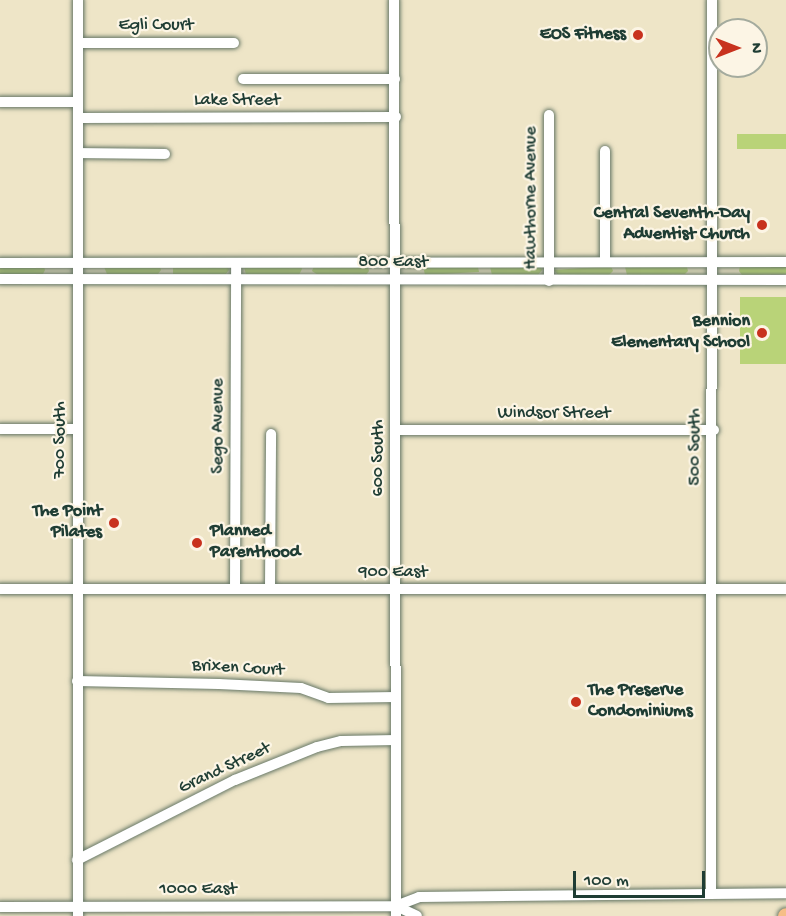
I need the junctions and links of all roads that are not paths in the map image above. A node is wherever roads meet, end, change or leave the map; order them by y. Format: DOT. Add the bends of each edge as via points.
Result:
graph roads {
  1 [pos="78,0"];
  2 [pos="394,0"];
  3 [pos="712,0"];
  4 [pos="78,43"];
  5 [pos="234,43"];
  6 [pos="243,79"];
  7 [pos="395,79"];
  8 [pos="0,102"];
  9 [pos="78,102"];
  10 [pos="549,115"];
  11 [pos="396,117"];
  12 [pos="78,118"];
  13 [pos="605,151"];
  14 [pos="78,153"];
  15 [pos="165,154"];
  16 [pos="307,262"];
  17 [pos="396,262"];
  18 [pos="549,262"];
  19 [pos="605,262"];
  20 [pos="618,262"];
  21 [pos="713,262"];
  22 [pos="786,262"];
  23 [pos="0,263"];
  24 [pos="78,263"];
  25 [pos="167,263"];
  26 [pos="236,263"];
  27 [pos="484,263"];
  28 [pos="0,279"];
  29 [pos="78,279"];
  30 [pos="167,280"];
  31 [pos="236,280"];
  32 [pos="307,280"];
  33 [pos="396,280"];
  34 [pos="485,280"];
  35 [pos="713,280"];
  36 [pos="786,280"];
  37 [pos="549,281"];
  38 [pos="618,281"];
  39 [pos="0,429"];
  40 [pos="78,429"];
  41 [pos="395,430"];
  42 [pos="714,430"];
  43 [pos="271,434"];
  44 [pos="0,589"];
  45 [pos="77,589"];
  46 [pos="235,589"];
  47 [pos="714,589"];
  48 [pos="786,589"];
  49 [pos="270,590"];
  50 [pos="396,590"];
  51 [pos="77,681"];
  52 [pos="396,697"];
  53 [pos="396,740"];
  54 [pos="78,860"];
  55 [pos="786,893"];
  56 [pos="711,894"];
  57 [pos="0,908"];
  58 [pos="396,911"];
  59 [pos="78,912"];
  60 [pos="417,916"];
  1 -- 4 [label="street, 700 South"];
  2 -- 7 [label="street, 600 South"];
  3 -- 21 [label="street, 500 South"];
  4 -- 5 [label="street, Egli Court"];
  4 -- 9 [label="street, 700 South"];
  6 -- 7 [label="street"];
  7 -- 11 [label="street, 600 South"];
  8 -- 9 [label="street"];
  9 -- 12 [label="street, 700 South"];
  10 -- 18 [label="street, Hawthorne Avenue"];
  11 -- 12 [label="street, Lake Street"];
  11 -- 17 [label="street, 600 South"];
  12 -- 14 [label="street, 700 South"];
  13 -- 19 [label="street"];
  14 -- 15 [label="street"];
  14 -- 24 [label="street, 700 South"];
  16 -- 17 [label="street, 800 East"];
  16 -- 26 [label="street, 800 East"];
  16 -- 32 [label="street"];
  17 -- 27 [label="street, 800 East"];
  17 -- 33 [label="street, 600 South"];
  18 -- 19 [label="street, 800 East"];
  18 -- 27 [label="street, 800 East"];
  18 -- 37 [label="street, Hawthorne Avenue"];
  19 -- 20 [label="street, 800 East"];
  20 -- 21 [label="street, 800 East"];
  20 -- 38 [label="street"];
  21 -- 22 [label="street, 800 East"];
  21 -- 35 [label="street, 500 South"];
  23 -- 24 [label="street, 800 East"];
  24 -- 25 [label="street, 800 East"];
  24 -- 29 [label="street, 700 South"];
  25 -- 26 [label="street, 800 East"];
  25 -- 30 [label="street"];
  26 -- 31 [label="street, Sego Avenue"];
  27 -- 34 [label="street"];
  28 -- 29 [label="street, 800 East"];
  29 -- 30 [label="street, 800 East"];
  29 -- 40 [label="street, 700 South"];
  30 -- 31 [label="street, 800 East"];
  31 -- 32 [label="street, 800 East"];
  31 -- 46 [label="street, Sego Avenue"];
  32 -- 33 [label="street, 800 East"];
  33 -- 34 [label="street, 800 East"];
  33 -- 41 [label="street, 600 South"];
  34 -- 37 [label="street, 800 East"];
  35 -- 36 [label="street, 800 East"];
  35 -- 38 [label="street, 800 East"];
  35 -- 42 [label="street, 500 South"];
  37 -- 38 [label="street, 800 East"];
  39 -- 40 [label="street"];
  40 -- 45 [label="street, 700 South"];
  41 -- 42 [label="street, Windsor Street"];
  41 -- 50 [label="street, 600 South"];
  42 -- 47 [label="street, 500 South"];
  43 -- 49 [label="street"];
  44 -- 45 [label="street, 900 East"];
  45 -- 46 [label="street, 900 East"];
  45 -- 51 [label="street, 700 South"];
  46 -- 49 [label="street, 900 East"];
  47 -- 48 [label="street, 900 East"];
  47 -- 50 [label="street, 900 East"];
  47 -- 56 [label="street, 500 South"];
  49 -- 50 [label="street, 900 East"];
  50 -- 52 [label="street, 600 South"];
  51 -- 52 [label="street, Brixen Court" via="301,688 328,698"];
  51 -- 54 [label="street, 700 South"];
  52 -- 53 [label="street, 600 South"];
  53 -- 54 [label="street, Grand Street" via="341,741 308,750 235,780"];
  53 -- 58 [label="street, 600 South"];
  54 -- 59 [label="street, 700 South"];
  55 -- 56 [label="street, 1000 East"];
  56 -- 58 [label="street, 1000 East" via="418,897"];
  57 -- 59 [label="street, 1000 East"];
  58 -- 59 [label="street, 1000 East"];
  58 -- 60 [label="street, 1000 East"];
}
